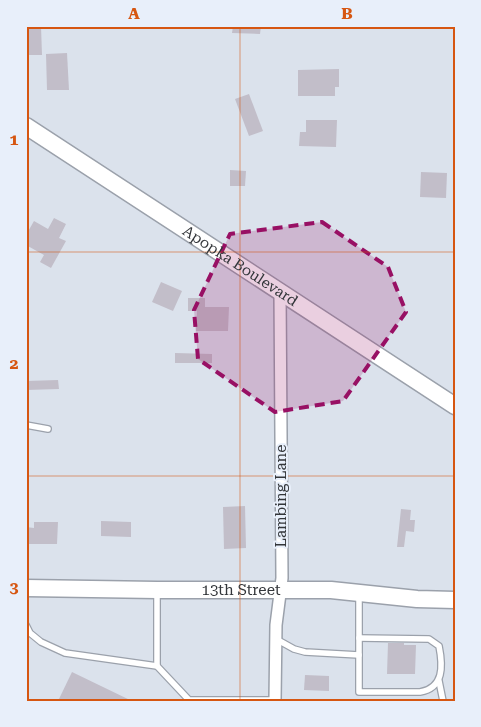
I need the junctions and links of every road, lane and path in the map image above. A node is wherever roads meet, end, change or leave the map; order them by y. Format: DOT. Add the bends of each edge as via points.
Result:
graph roads {
  1 [pos="26,126"];
  2 [pos="280,292"];
  3 [pos="455,406"];
  4 [pos="26,426"];
  5 [pos="48,428"];
  6 [pos="26,588"];
  7 [pos="156,590"];
  8 [pos="281,590"];
  9 [pos="360,592"];
  10 [pos="455,600"];
  11 [pos="26,625"];
  12 [pos="359,638"];
  13 [pos="276,639"];
  14 [pos="359,655"];
  15 [pos="157,666"];
  16 [pos="439,682"];
  17 [pos="275,700"];
  18 [pos="443,701"];
  1 -- 2 [label="street, Apopka Boulevard"];
  2 -- 3 [label="street, Apopka Boulevard"];
  2 -- 8 [label="street, Lambing Lane"];
  4 -- 5 [label="lane"];
  6 -- 7 [label="street, 13th Street"];
  7 -- 8 [label="street, 13th Street"];
  7 -- 15 [label="lane"];
  8 -- 9 [label="street, 13th Street"];
  8 -- 13 [label="street, Lambing Lane"];
  9 -- 10 [label="street, 13th Street"];
  9 -- 12 [label="lane"];
  11 -- 15 [label="lane" via="41,642 65,653"];
  12 -- 14 [label="lane"];
  12 -- 16 [label="lane" via="430,639 439,646"];
  13 -- 14 [label="lane" via="305,652"];
  13 -- 17 [label="street, Lambing Lane"];
  14 -- 16 [label="lane" via="359,692 428,691"];
  15 -- 17 [label="lane" via="190,700"];
  16 -- 18 [label="lane"];
}
